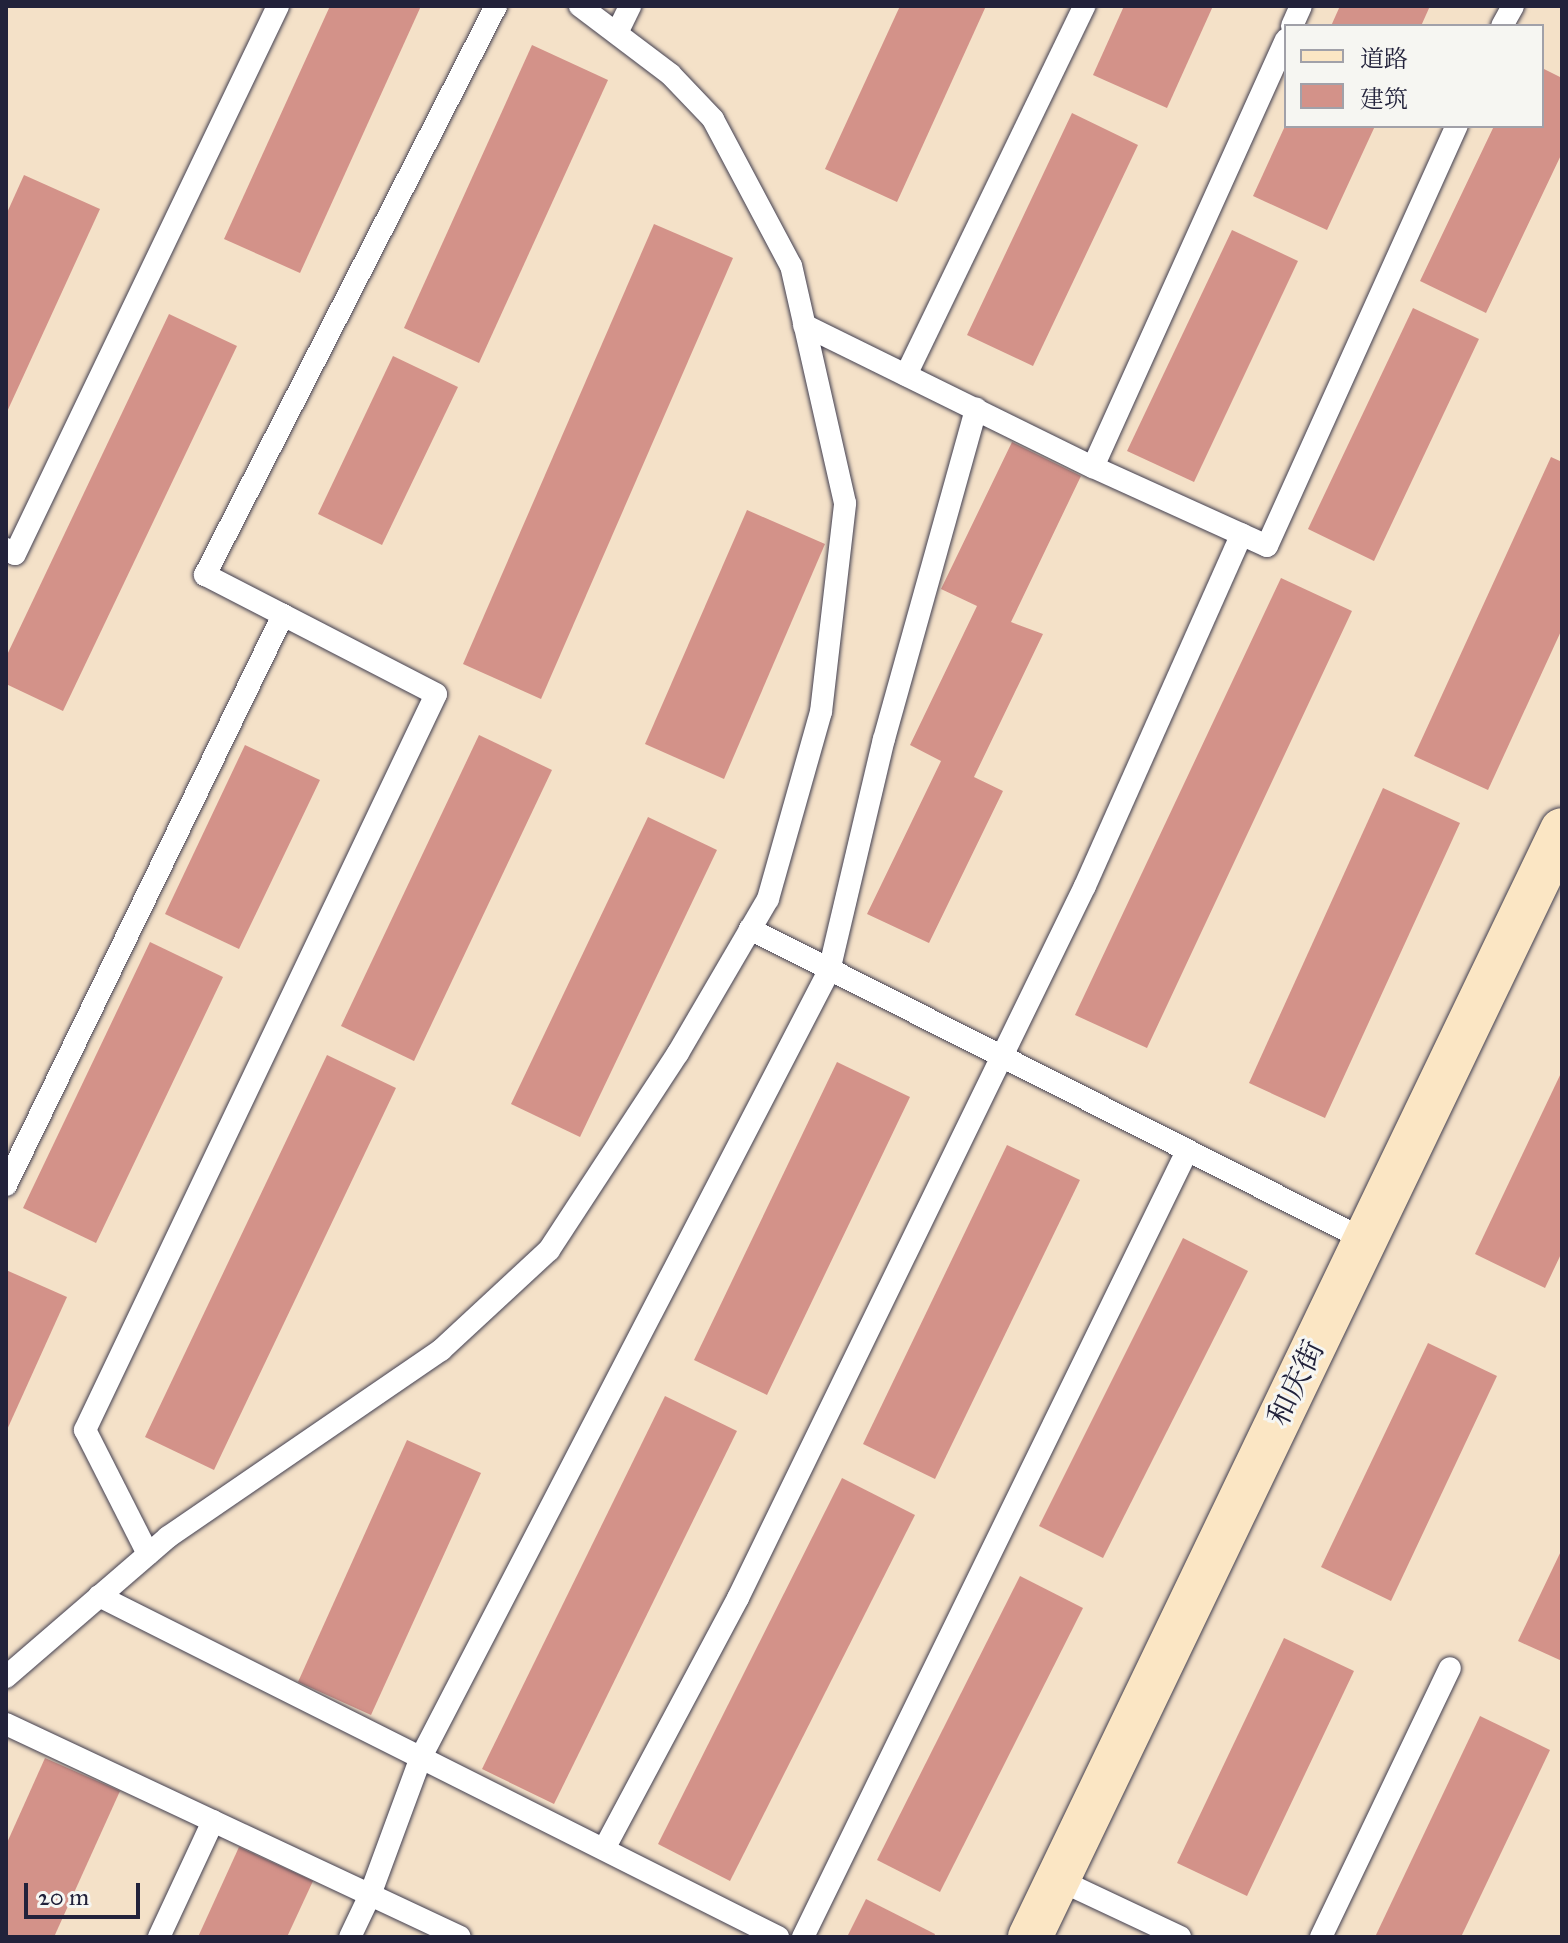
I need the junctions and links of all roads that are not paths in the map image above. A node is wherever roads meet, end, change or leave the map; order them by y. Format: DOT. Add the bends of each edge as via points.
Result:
graph roads {
  1 [pos="278,6"];
  2 [pos="496,6"];
  3 [pos="580,6"];
  4 [pos="630,6"];
  5 [pos="1084,6"];
  6 [pos="1513,6"];
  7 [pos="1503,24"];
  8 [pos="617,33"];
  9 [pos="1284,44"];
  10 [pos="1456,128"];
  11 [pos="804,325"];
  12 [pos="906,375"];
  13 [pos="976,409"];
  14 [pos="1093,467"];
  15 [pos="1242,534"];
  16 [pos="6,549"];
  17 [pos="283,615"];
  18 [pos="1562,830"];
  19 [pos="750,929"];
  20 [pos="829,971"];
  21 [pos="1001,1058"];
  22 [pos="1187,1151"];
  23 [pos="6,1185"];
  24 [pos="1365,1240"];
  25 [pos="148,1554"];
  26 [pos="99,1596"];
  27 [pos="1450,1668"];
  28 [pos="6,1677"];
  29 [pos="6,1724"];
  30 [pos="421,1757"];
  31 [pos="213,1821"];
  32 [pos="604,1849"];
  33 [pos="1057,1879"];
  34 [pos="370,1895"];
  35 [pos="159,1937"];
  36 [pos="350,1937"];
  37 [pos="460,1937"];
  38 [pos="778,1937"];
  39 [pos="803,1937"];
  40 [pos="1030,1937"];
  41 [pos="1180,1937"];
  42 [pos="1321,1937"];
  1 -- 16 [label="lane" via="15,554"];
  2 -- 17 [label="lane" via="205,575"];
  3 -- 8 [label="lane"];
  4 -- 8 [label="lane"];
  5 -- 12 [label="lane"];
  6 -- 7 [label="lane"];
  8 -- 11 [label="lane" via="670,74 713,119 791,266"];
  9 -- 14 [label="lane"];
  10 -- 15 [label="lane" via="1267,546"];
  11 -- 12 [label="lane"];
  11 -- 19 [label="lane" via="845,503 821,712 768,899"];
  12 -- 13 [label="lane"];
  13 -- 14 [label="lane"];
  13 -- 20 [label="lane" via="884,739"];
  14 -- 15 [label="lane"];
  15 -- 21 [label="lane" via="1085,886"];
  17 -- 23 [label="lane"];
  17 -- 25 [label="lane" via="436,694 85,1430"];
  18 -- 24 [label="street, 和庆街"];
  19 -- 20 [label="lane"];
  19 -- 25 [label="lane" via="678,1053 549,1250 441,1350"];
  20 -- 21 [label="lane"];
  20 -- 30 [label="lane"];
  21 -- 22 [label="lane"];
  21 -- 32 [label="lane" via="738,1598"];
  22 -- 24 [label="lane"];
  22 -- 39 [label="lane"];
  24 -- 33 [label="street, 和庆街"];
  25 -- 26 [label="lane"];
  26 -- 28 [label="lane"];
  26 -- 30 [label="lane"];
  27 -- 42 [label="lane"];
  29 -- 31 [label="lane"];
  30 -- 32 [label="lane"];
  30 -- 34 [label="lane"];
  31 -- 34 [label="lane"];
  31 -- 35 [label="lane"];
  32 -- 38 [label="lane"];
  33 -- 40 [label="street, 和庆街"];
  33 -- 41 [label="lane"];
  34 -- 36 [label="lane"];
  34 -- 37 [label="lane"];
}
